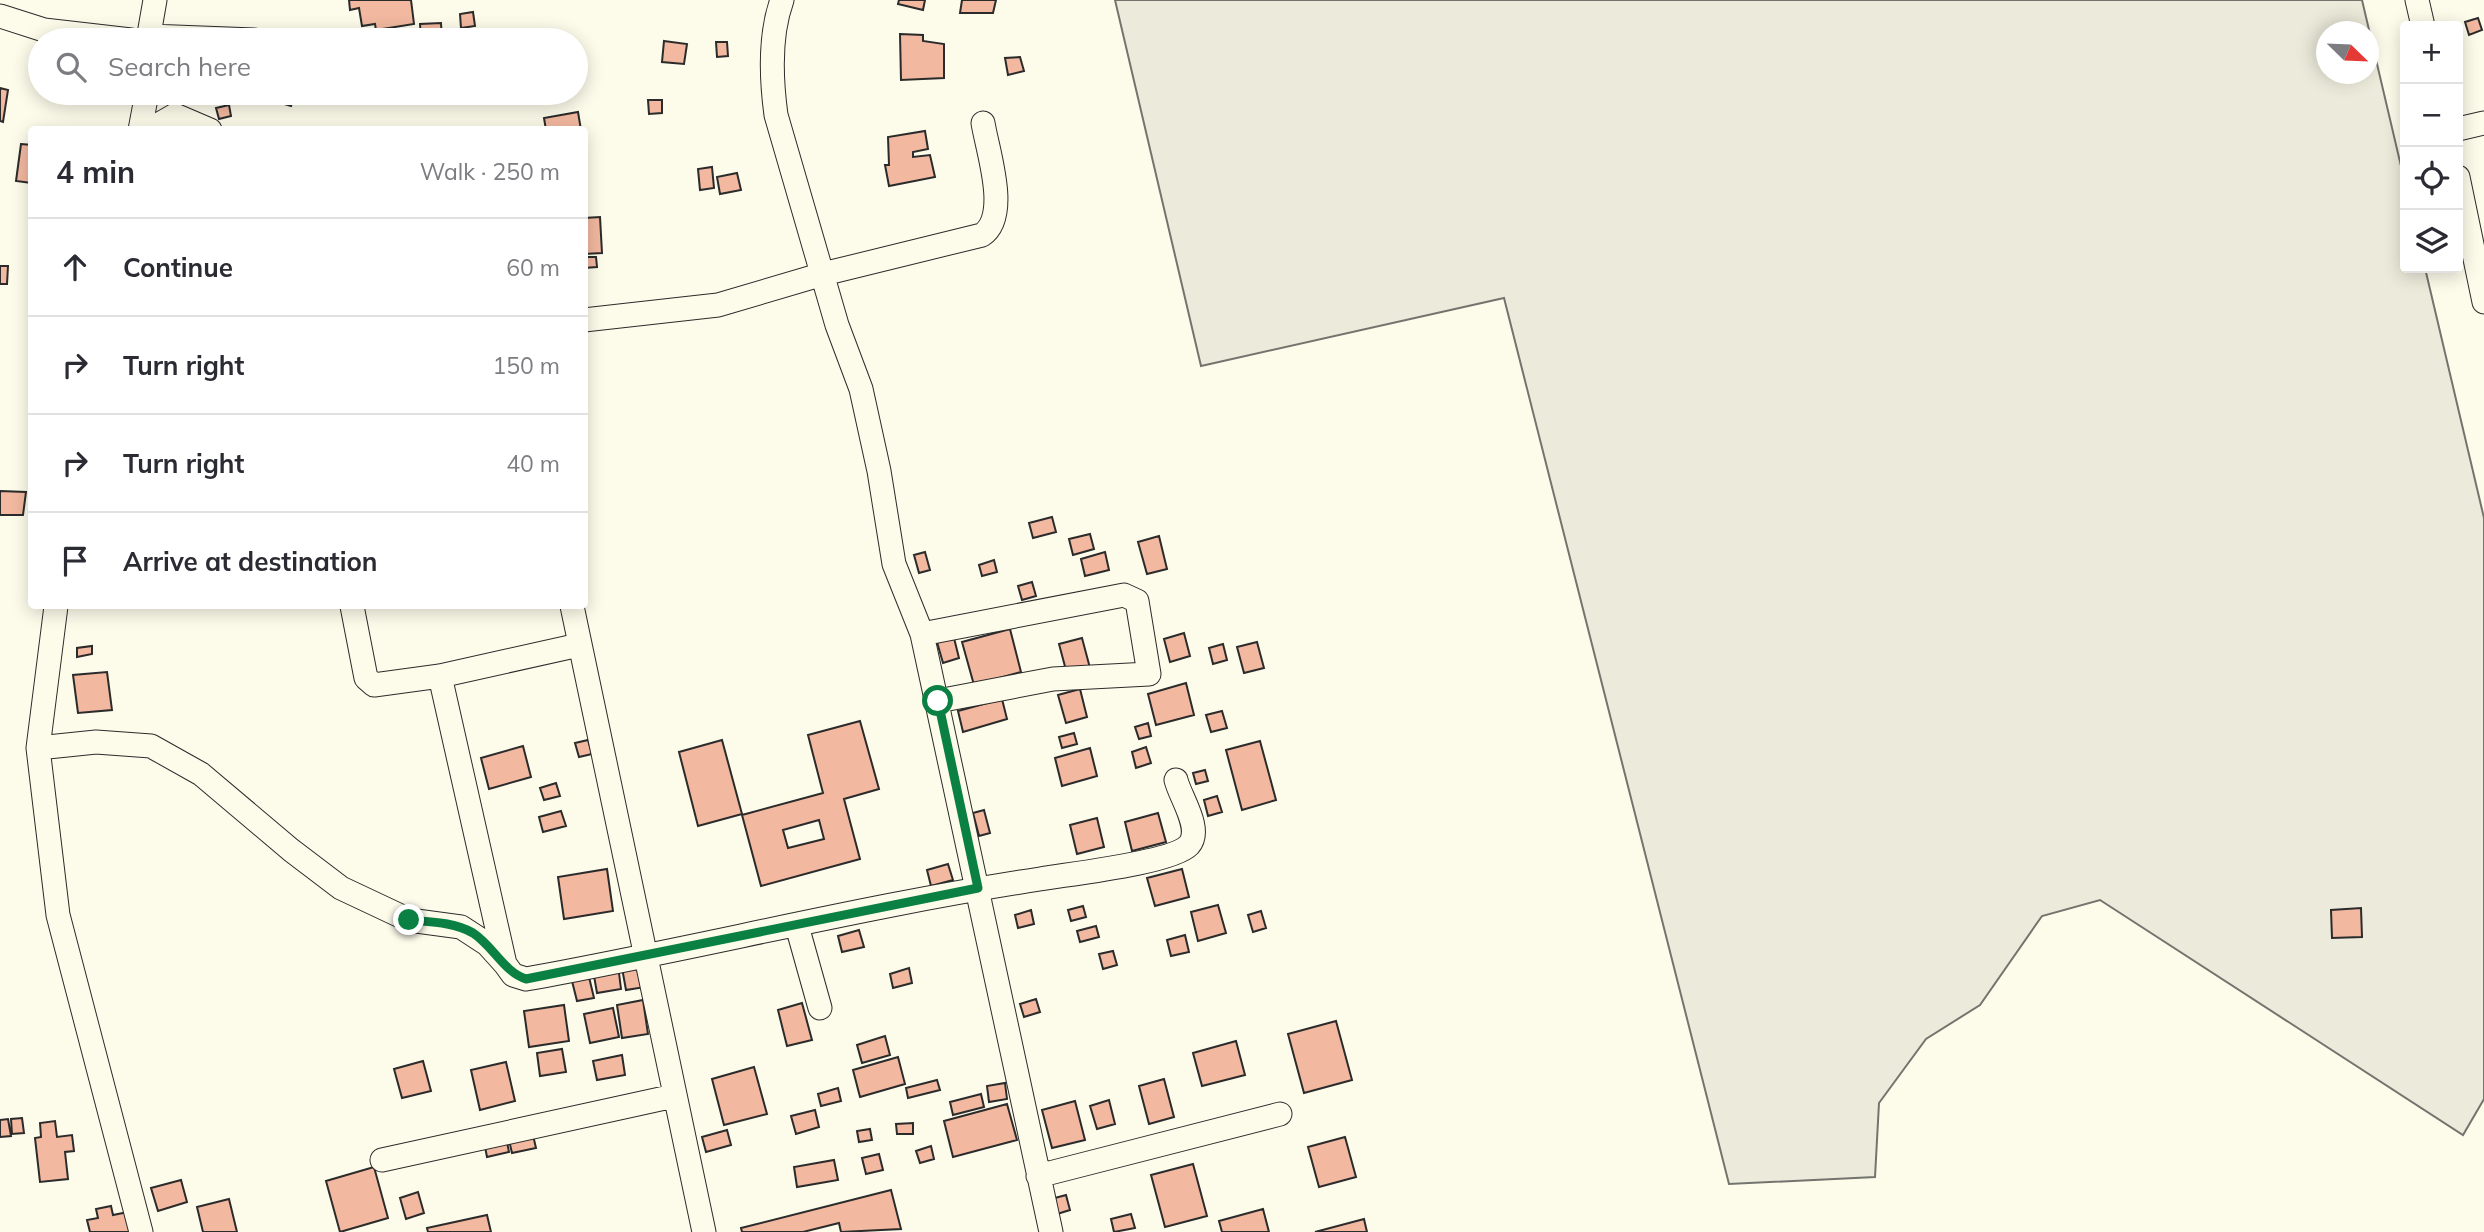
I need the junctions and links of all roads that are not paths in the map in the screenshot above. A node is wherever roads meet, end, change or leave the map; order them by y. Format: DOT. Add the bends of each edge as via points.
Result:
graph roads {
  1 [pos="155,0"];
  2 [pos="782,0"];
  3 [pos="2417,0"];
  4 [pos="0,16"];
  5 [pos="2422,21"];
  6 [pos="45,28"];
  7 [pos="146,28"];
  8 [pos="145,105"];
  9 [pos="983,123"];
  10 [pos="2484,123"];
  11 [pos="141,126"];
  12 [pos="156,126"];
  13 [pos="201,126"];
  14 [pos="2463,128"];
  15 [pos="2463,201"];
  16 [pos="823,274"];
  17 [pos="2484,302"];
  18 [pos="588,320"];
  19 [pos="56,609"];
  20 [pos="353,609"];
  21 [pos="573,609"];
  22 [pos="922,634"];
  23 [pos="579,645"];
  24 [pos="440,676"];
  25 [pos="938,701"];
  26 [pos="38,748"];
  27 [pos="1175,780"];
  28 [pos="978,888"];
  29 [pos="797,926"];
  30 [pos="646,957"];
  31 [pos="505,964"];
  32 [pos="820,1008"];
  33 [pos="674,1096"];
  34 [pos="1280,1114"];
  35 [pos="382,1160"];
  36 [pos="1038,1176"];
  37 [pos="141,1232"];
  38 [pos="704,1232"];
  39 [pos="1051,1232"];
  1 -- 7 [label="street"];
  2 -- 16 [label="street" via="772,82 776,115"];
  3 -- 5 [label="street"];
  4 -- 6 [label="street"];
  8 -- 11 [label="street"];
  9 -- 16 [label="street" via="998,208 989,230 939,247"];
  10 -- 14 [label="street"];
  12 -- 13 [label="street" via="175,115"];
  15 -- 17 [label="street"];
  16 -- 18 [label="street" via="718,305"];
  16 -- 22 [label="street" via="861,389 894,564"];
  19 -- 26 [label="street"];
  20 -- 24 [label="street" via="369,682 380,685"];
  21 -- 23 [label="street"];
  22 -- 25 [label="street"];
  22 -- 25 [label="street" via="1124,595 1137,601 1149,674 1054,678"];
  23 -- 24 [label="street"];
  23 -- 30 [label="street"];
  24 -- 31 [label="street"];
  25 -- 28 [label="street"];
  26 -- 31 [label="street" via="96,742 151,746 201,774 341,888 409,920 461,927 487,944"];
  26 -- 37 [label="street" via="58,915"];
  27 -- 28 [label="street" via="1194,832 1183,849 1115,867"];
  28 -- 29 [label="street"];
  28 -- 36 [label="street"];
  29 -- 30 [label="street"];
  29 -- 32 [label="street"];
  30 -- 31 [label="street" via="526,979 513,975"];
  30 -- 33 [label="street"];
  33 -- 35 [label="street"];
  33 -- 38 [label="street"];
  34 -- 36 [label="street"];
  36 -- 39 [label="street"];
}
